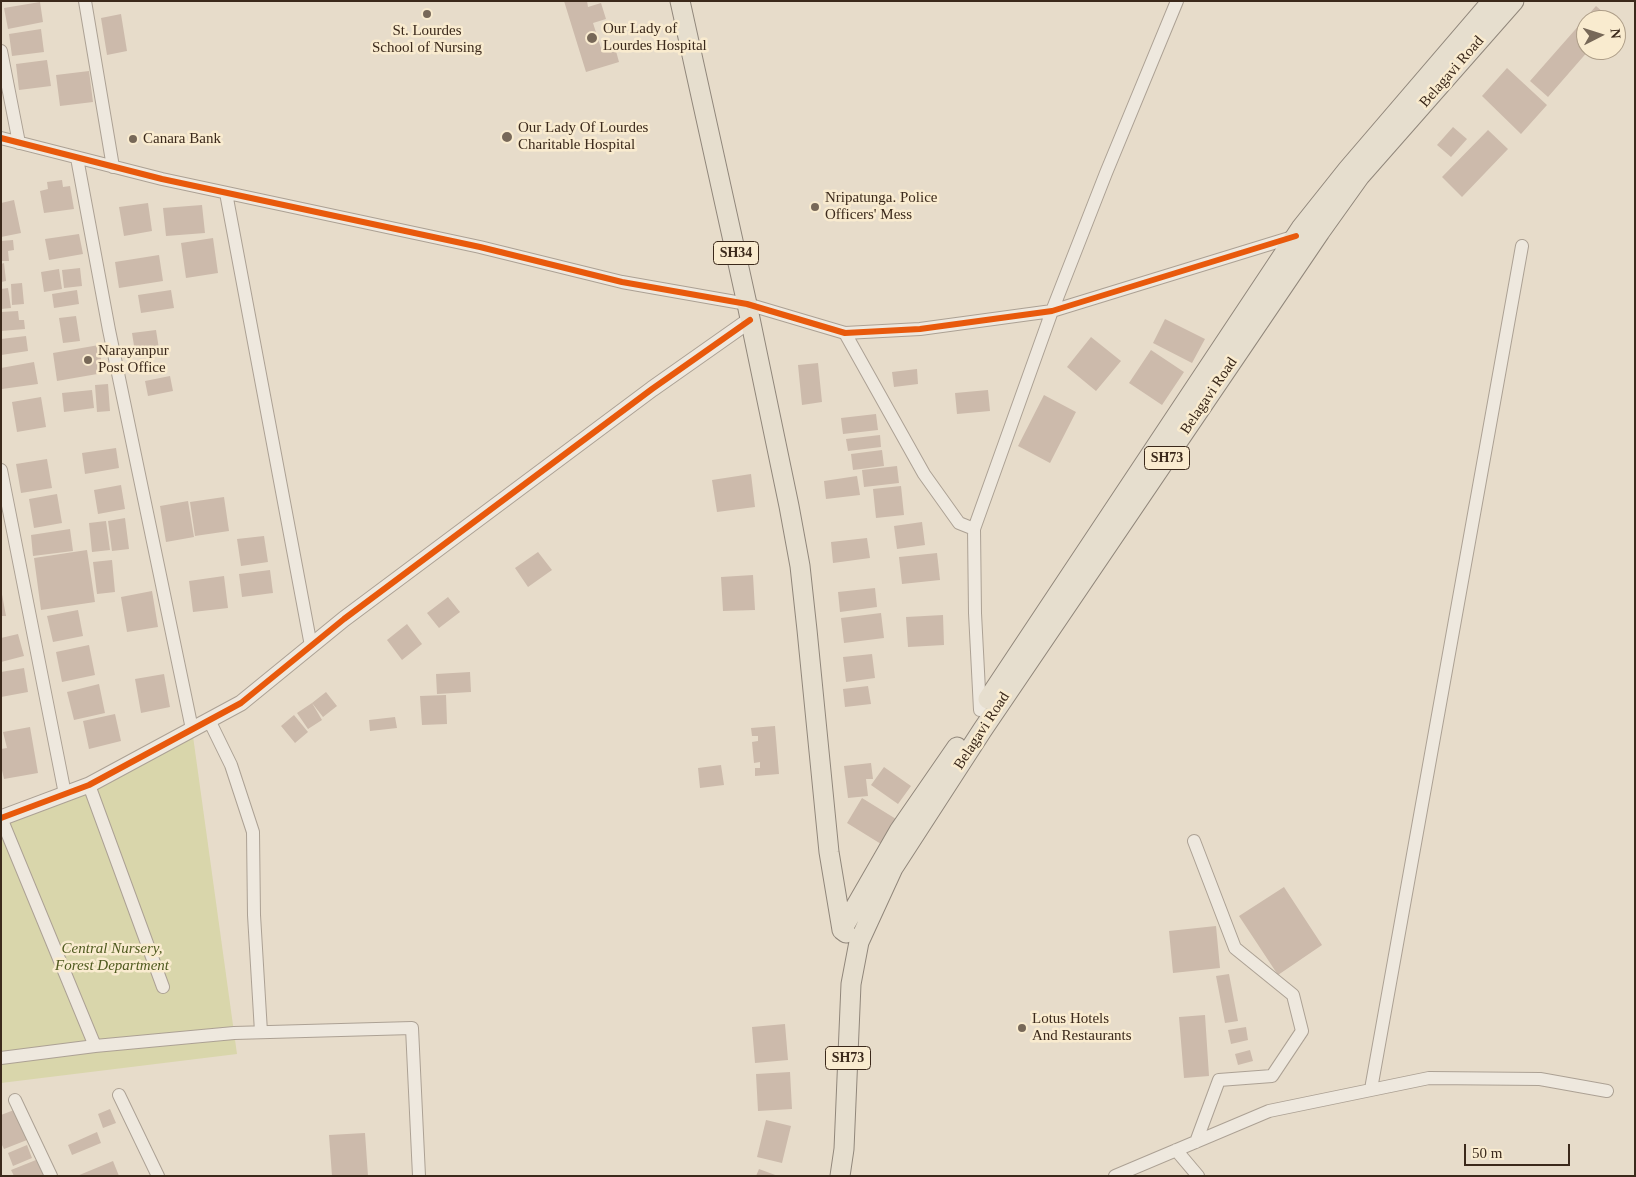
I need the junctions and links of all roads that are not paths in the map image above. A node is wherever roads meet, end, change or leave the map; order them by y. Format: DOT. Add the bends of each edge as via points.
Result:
graph roads {
  1 [pos="85,1"];
  2 [pos="680,1"];
  3 [pos="1177,1"];
  4 [pos="1492,1"];
  5 [pos="1514,1"];
  6 [pos="1,51"];
  7 [pos="1,138"];
  8 [pos="19,143"];
  9 [pos="77,158"];
  10 [pos="113,167"];
  11 [pos="226,193"];
  12 [pos="1296,236"];
  13 [pos="1522,246"];
  14 [pos="1052,311"];
  15 [pos="748,312"];
  16 [pos="845,333"];
  17 [pos="1,470"];
  18 [pos="974,529"];
  19 [pos="311,646"];
  20 [pos="980,710"];
  21 [pos="209,720"];
  22 [pos="192,730"];
  23 [pos="89,785"];
  24 [pos="65,794"];
  25 [pos="1,818"];
  26 [pos="1194,841"];
  27 [pos="842,930"];
  28 [pos="859,942"];
  29 [pos="163,987"];
  30 [pos="261,1032"];
  31 [pos="95,1046"];
  32 [pos="1,1058"];
  33 [pos="1371,1089"];
  34 [pos="1607,1091"];
  35 [pos="119,1095"];
  36 [pos="15,1100"];
  37 [pos="1196,1142"];
  38 [pos="1176,1150"];
  39 [pos="51,1176"];
  40 [pos="158,1176"];
  41 [pos="419,1176"];
  42 [pos="840,1176"];
  43 [pos="1115,1176"];
  44 [pos="1198,1176"];
  1 -- 10 [label="street"];
  2 -- 15 [label="main road, SH34"];
  3 -- 14 [label="street"];
  4 -- 12 [label="main road"];
  5 -- 28 [label="main road, Belagavi Road / SH73" via="1360,176 1320,232 983,729 893,868"];
  6 -- 8 [label="street"];
  7 -- 8 [label="street"];
  8 -- 9 [label="street"];
  9 -- 10 [label="street"];
  9 -- 22 [label="street" via="109,330"];
  10 -- 11 [label="street"];
  11 -- 15 [label="street" via="480,247"];
  11 -- 19 [label="street"];
  12 -- 14 [label="street"];
  12 -- 20 [label="main road"];
  13 -- 33 [label="street"];
  14 -- 16 [label="street" via="920,329"];
  14 -- 18 [label="street"];
  15 -- 16 [label="street"];
  15 -- 19 [label="street"];
  15 -- 27 [label="main road, SH34" via="800,566 828,852"];
  16 -- 18 [label="street" via="924,474 959,523"];
  17 -- 24 [label="street"];
  18 -- 20 [label="street"];
  19 -- 21 [label="street" via="240,703"];
  20 -- 27 [label="main road" via="899,831"];
  21 -- 22 [label="street"];
  21 -- 30 [label="street" via="231,765 253,832"];
  22 -- 23 [label="street"];
  23 -- 24 [label="street"];
  23 -- 29 [label="street"];
  24 -- 25 [label="street"];
  25 -- 31 [label="street"];
  26 -- 37 [label="street" via="1235,948 1293,995 1302,1032 1272,1076 1219,1080"];
  27 -- 28 [label="main road"];
  28 -- 42 [label="main road, SH73" via="851,984"];
  30 -- 31 [label="street"];
  30 -- 41 [label="street" via="412,1028"];
  31 -- 32 [label="street"];
  33 -- 34 [label="street" via="1429,1078 1488,1078 1540,1079"];
  33 -- 37 [label="street" via="1269,1112"];
  35 -- 40 [label="street"];
  36 -- 39 [label="street"];
  37 -- 38 [label="street"];
  38 -- 43 [label="street"];
  38 -- 44 [label="street"];
}
